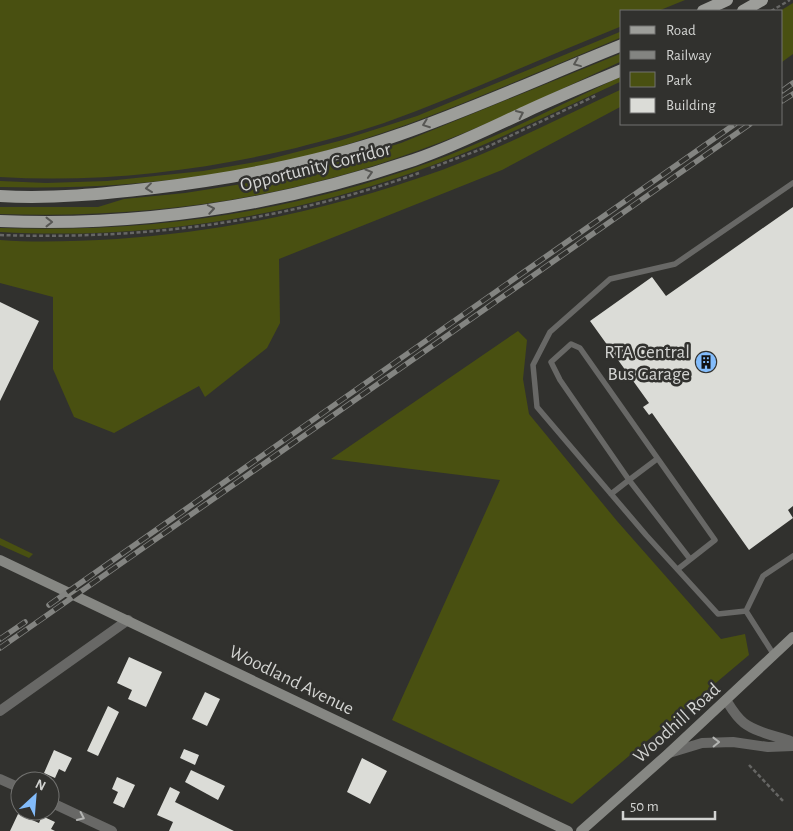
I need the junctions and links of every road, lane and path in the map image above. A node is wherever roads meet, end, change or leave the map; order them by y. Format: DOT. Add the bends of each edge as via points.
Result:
graph roads {
  1 [pos="727,0"];
  2 [pos="762,0"];
  3 [pos="790,0"];
  4 [pos="705,10"];
  5 [pos="745,10"];
  6 [pos="773,10"];
  7 [pos="620,46"];
  8 [pos="620,71"];
  9 [pos="793,183"];
  10 [pos="0,196"];
  11 [pos="0,221"];
  12 [pos="657,460"];
  13 [pos="629,480"];
  14 [pos="611,494"];
  15 [pos="793,556"];
  16 [pos="690,559"];
  17 [pos="0,560"];
  18 [pos="678,569"];
  19 [pos="746,611"];
  20 [pos="128,620"];
  21 [pos="793,637"];
  22 [pos="774,655"];
  23 [pos="726,700"];
  24 [pos="0,711"];
  25 [pos="793,742"];
  26 [pos="793,746"];
  27 [pos="669,753"];
  28 [pos="749,765"];
  29 [pos="784,802"];
  30 [pos="60,807"];
  31 [pos="112,831"];
  32 [pos="568,831"];
  33 [pos="581,831"];
  1 -- 4 [label="main road"];
  2 -- 5 [label="main road"];
  3 -- 6 [label="path"];
  7 -- 10 [label="main road, Opportunity Corridor, one-way" via="398,135 272,170 96,195"];
  11 -- 8 [label="main road, Opportunity Corridor, one-way" via="73,222 201,211 341,182 414,160"];
  9 -- 14 [label="lane" via="675,264 610,279 550,332 533,365 537,407"];
  12 -- 13 [label="lane"];
  12 -- 13 [label="lane" via="580,348 570,344 551,362"];
  12 -- 16 [label="lane" via="715,540"];
  13 -- 14 [label="lane"];
  13 -- 16 [label="lane"];
  14 -- 18 [label="lane"];
  15 -- 19 [label="lane" via="763,576"];
  16 -- 18 [label="lane"];
  17 -- 20 [label="main road, Woodland Avenue"];
  18 -- 19 [label="lane" via="718,614"];
  19 -- 22 [label="lane"];
  20 -- 24 [label="street"];
  20 -- 32 [label="main road, Woodland Avenue"];
  21 -- 22 [label="main road, Woodhill Road"];
  22 -- 23 [label="main road, Woodhill Road"];
  23 -- 25 [label="street" via="743,723"];
  23 -- 27 [label="main road, Woodhill Road"];
  27 -- 26 [label="street, one-way" via="702,743"];
  27 -- 33 [label="main road, Woodhill Road"];
  28 -- 29 [label="path"];
  30 -- 31 [label="street, one-way"];
}
